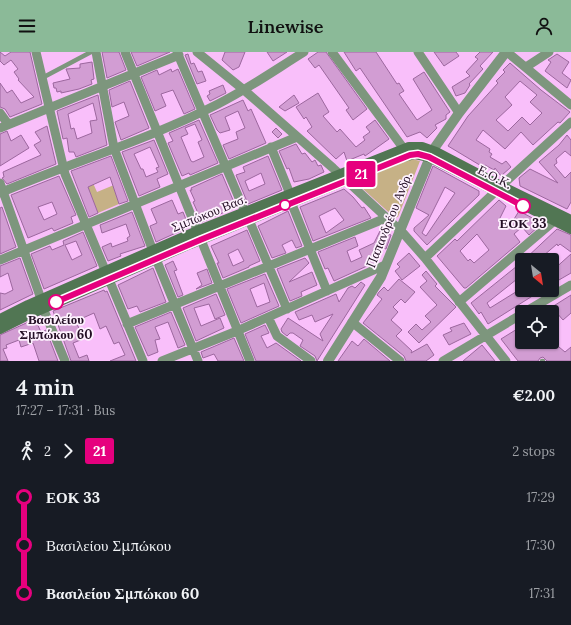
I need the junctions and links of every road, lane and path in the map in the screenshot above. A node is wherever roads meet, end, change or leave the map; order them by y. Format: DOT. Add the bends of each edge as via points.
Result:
graph roads {
  1 [pos="36,52"];
  2 [pos="91,52"];
  3 [pos="96,52"];
  4 [pos="125,52"];
  5 [pos="197,52"];
  6 [pos="304,52"];
  7 [pos="332,52"];
  8 [pos="418,52"];
  9 [pos="507,52"];
  10 [pos="549,52"];
  11 [pos="178,54"];
  12 [pos="526,67"];
  13 [pos="135,74"];
  14 [pos="42,78"];
  15 [pos="102,87"];
  16 [pos="244,90"];
  17 [pos="571,105"];
  18 [pos="49,107"];
  19 [pos="202,112"];
  20 [pos="0,113"];
  21 [pos="459,113"];
  22 [pos="571,122"];
  23 [pos="4,126"];
  24 [pos="158,130"];
  25 [pos="297,137"];
  26 [pos="271,147"];
  27 [pos="114,148"];
  28 [pos="404,149"];
  29 [pos="431,154"];
  30 [pos="225,166"];
  31 [pos="63,169"];
  32 [pos="343,177"];
  33 [pos="179,185"];
  34 [pos="1,189"];
  35 [pos="498,189"];
  36 [pos="291,198"];
  37 [pos="135,204"];
  38 [pos="247,216"];
  39 [pos="386,218"];
  40 [pos="570,218"];
  41 [pos="554,221"];
  42 [pos="86,224"];
  43 [pos="571,229"];
  44 [pos="399,230"];
  45 [pos="199,236"];
  46 [pos="310,249"];
  47 [pos="22,250"];
  48 [pos="154,255"];
  49 [pos="425,258"];
  50 [pos="0,260"];
  51 [pos="385,265"];
  52 [pos="269,266"];
  53 [pos="107,275"];
  54 [pos="571,285"];
  55 [pos="220,286"];
  56 [pos="327,291"];
  57 [pos="459,302"];
  58 [pos="42,304"];
  59 [pos="174,305"];
  60 [pos="537,305"];
  61 [pos="287,309"];
  62 [pos="268,317"];
  63 [pos="515,318"];
  64 [pos="0,319"];
  65 [pos="352,322"];
  66 [pos="127,324"];
  67 [pos="0,329"];
  68 [pos="237,331"];
  69 [pos="485,336"];
  70 [pos="193,349"];
  71 [pos="65,361"];
  72 [pos="143,361"];
  73 [pos="162,361"];
  74 [pos="198,361"];
  75 [pos="250,361"];
  76 [pos="311,361"];
  77 [pos="328,361"];
  78 [pos="400,361"];
  79 [pos="443,361"];
  80 [pos="506,361"];
  1 -- 14 [label="street"];
  2 -- 14 [label="lane"];
  3 -- 15 [label="street"];
  4 -- 13 [label="street"];
  5 -- 16 [label="street"];
  6 -- 16 [label="street"];
  7 -- 28 [label="street"];
  8 -- 21 [label="street"];
  9 -- 12 [label="street"];
  9 -- 21 [label="street, Παπανδρέου Ανδρ."];
  10 -- 12 [label="street"];
  11 -- 13 [label="street"];
  11 -- 19 [label="street"];
  12 -- 17 [label="street"];
  13 -- 15 [label="street"];
  13 -- 24 [label="street"];
  14 -- 18 [label="street"];
  15 -- 18 [label="street"];
  15 -- 27 [label="street"];
  16 -- 19 [label="street"];
  16 -- 25 [label="street"];
  18 -- 23 [label="street"];
  18 -- 31 [label="street"];
  19 -- 24 [label="street"];
  19 -- 30 [label="street"];
  20 -- 23 [label="street"];
  21 -- 29 [label="street, Παπανδρέου Ανδρ."];
  22 -- 35 [label="street"];
  24 -- 27 [label="street"];
  24 -- 33 [label="street"];
  25 -- 26 [label="street"];
  25 -- 32 [label="street"];
  26 -- 30 [label="street"];
  26 -- 36 [label="street"];
  27 -- 31 [label="street"];
  27 -- 37 [label="street"];
  28 -- 29 [label="main road, Σμπώκου Βασ." via="418,147"];
  28 -- 32 [label="main road, Σμπώκου Βασ."];
  29 -- 32 [label="main road, Σμπώκου Βασ." via="410,155"];
  29 -- 35 [label="main road, Ε.Ο.Κ."];
  29 -- 44 [label="street, Παπανδρέου Ανδρ."];
  30 -- 33 [label="street"];
  30 -- 38 [label="street"];
  31 -- 34 [label="street"];
  31 -- 42 [label="street"];
  32 -- 36 [label="main road, Σμπώκου Βασ."];
  32 -- 39 [label="street"];
  33 -- 37 [label="street"];
  33 -- 45 [label="street"];
  34 -- 47 [label="street"];
  35 -- 40 [label="main road, Ε.Ο.Κ."];
  35 -- 41 [label="main road, Ε.Ο.Κ."];
  35 -- 49 [label="street"];
  36 -- 38 [label="main road, Σμπώκου Βασ."];
  36 -- 46 [label="street"];
  37 -- 42 [label="street"];
  37 -- 48 [label="street"];
  38 -- 45 [label="main road, Σμπώκου Βασ."];
  38 -- 52 [label="street"];
  39 -- 44 [label="street"];
  39 -- 46 [label="street"];
  41 -- 43 [label="main road, Ε.Ο.Κ."];
  41 -- 57 [label="street"];
  42 -- 47 [label="street"];
  42 -- 53 [label="street"];
  44 -- 49 [label="street"];
  44 -- 51 [label="street, Παπανδρέου Ανδρ."];
  45 -- 48 [label="main road, Σμπώκου Βασ."];
  45 -- 55 [label="street"];
  46 -- 52 [label="street"];
  46 -- 56 [label="street"];
  47 -- 50 [label="street"];
  47 -- 58 [label="street"];
  48 -- 53 [label="main road, Σμπώκου Βασ."];
  48 -- 59 [label="street"];
  49 -- 57 [label="street"];
  51 -- 56 [label="street"];
  51 -- 65 [label="street, Παπανδρέου Ανδρ." via="378,282"];
  52 -- 55 [label="street"];
  52 -- 61 [label="street"];
  53 -- 58 [label="main road, Σμπώκου Βασ."];
  53 -- 66 [label="street"];
  54 -- 60 [label="street"];
  55 -- 59 [label="street"];
  55 -- 68 [label="street"];
  56 -- 61 [label="street"];
  57 -- 69 [label="street"];
  58 -- 64 [label="main road, Σμπώκου Βασ."];
  58 -- 67 [label="main road, Σμπώκου Βασ."];
  58 -- 71 [label="street"];
  59 -- 66 [label="street"];
  59 -- 70 [label="street"];
  61 -- 62 [label="street"];
  62 -- 68 [label="street"];
  62 -- 76 [label="street" via="277,336"];
  63 -- 69 [label="street"];
  65 -- 77 [label="street, Παπανδρέου Ανδρ."];
  65 -- 78 [label="street"];
  66 -- 72 [label="street"];
  68 -- 70 [label="street"];
  68 -- 75 [label="street"];
  69 -- 79 [label="street"];
  69 -- 80 [label="street"];
  70 -- 73 [label="street"];
  70 -- 74 [label="street"];
}
